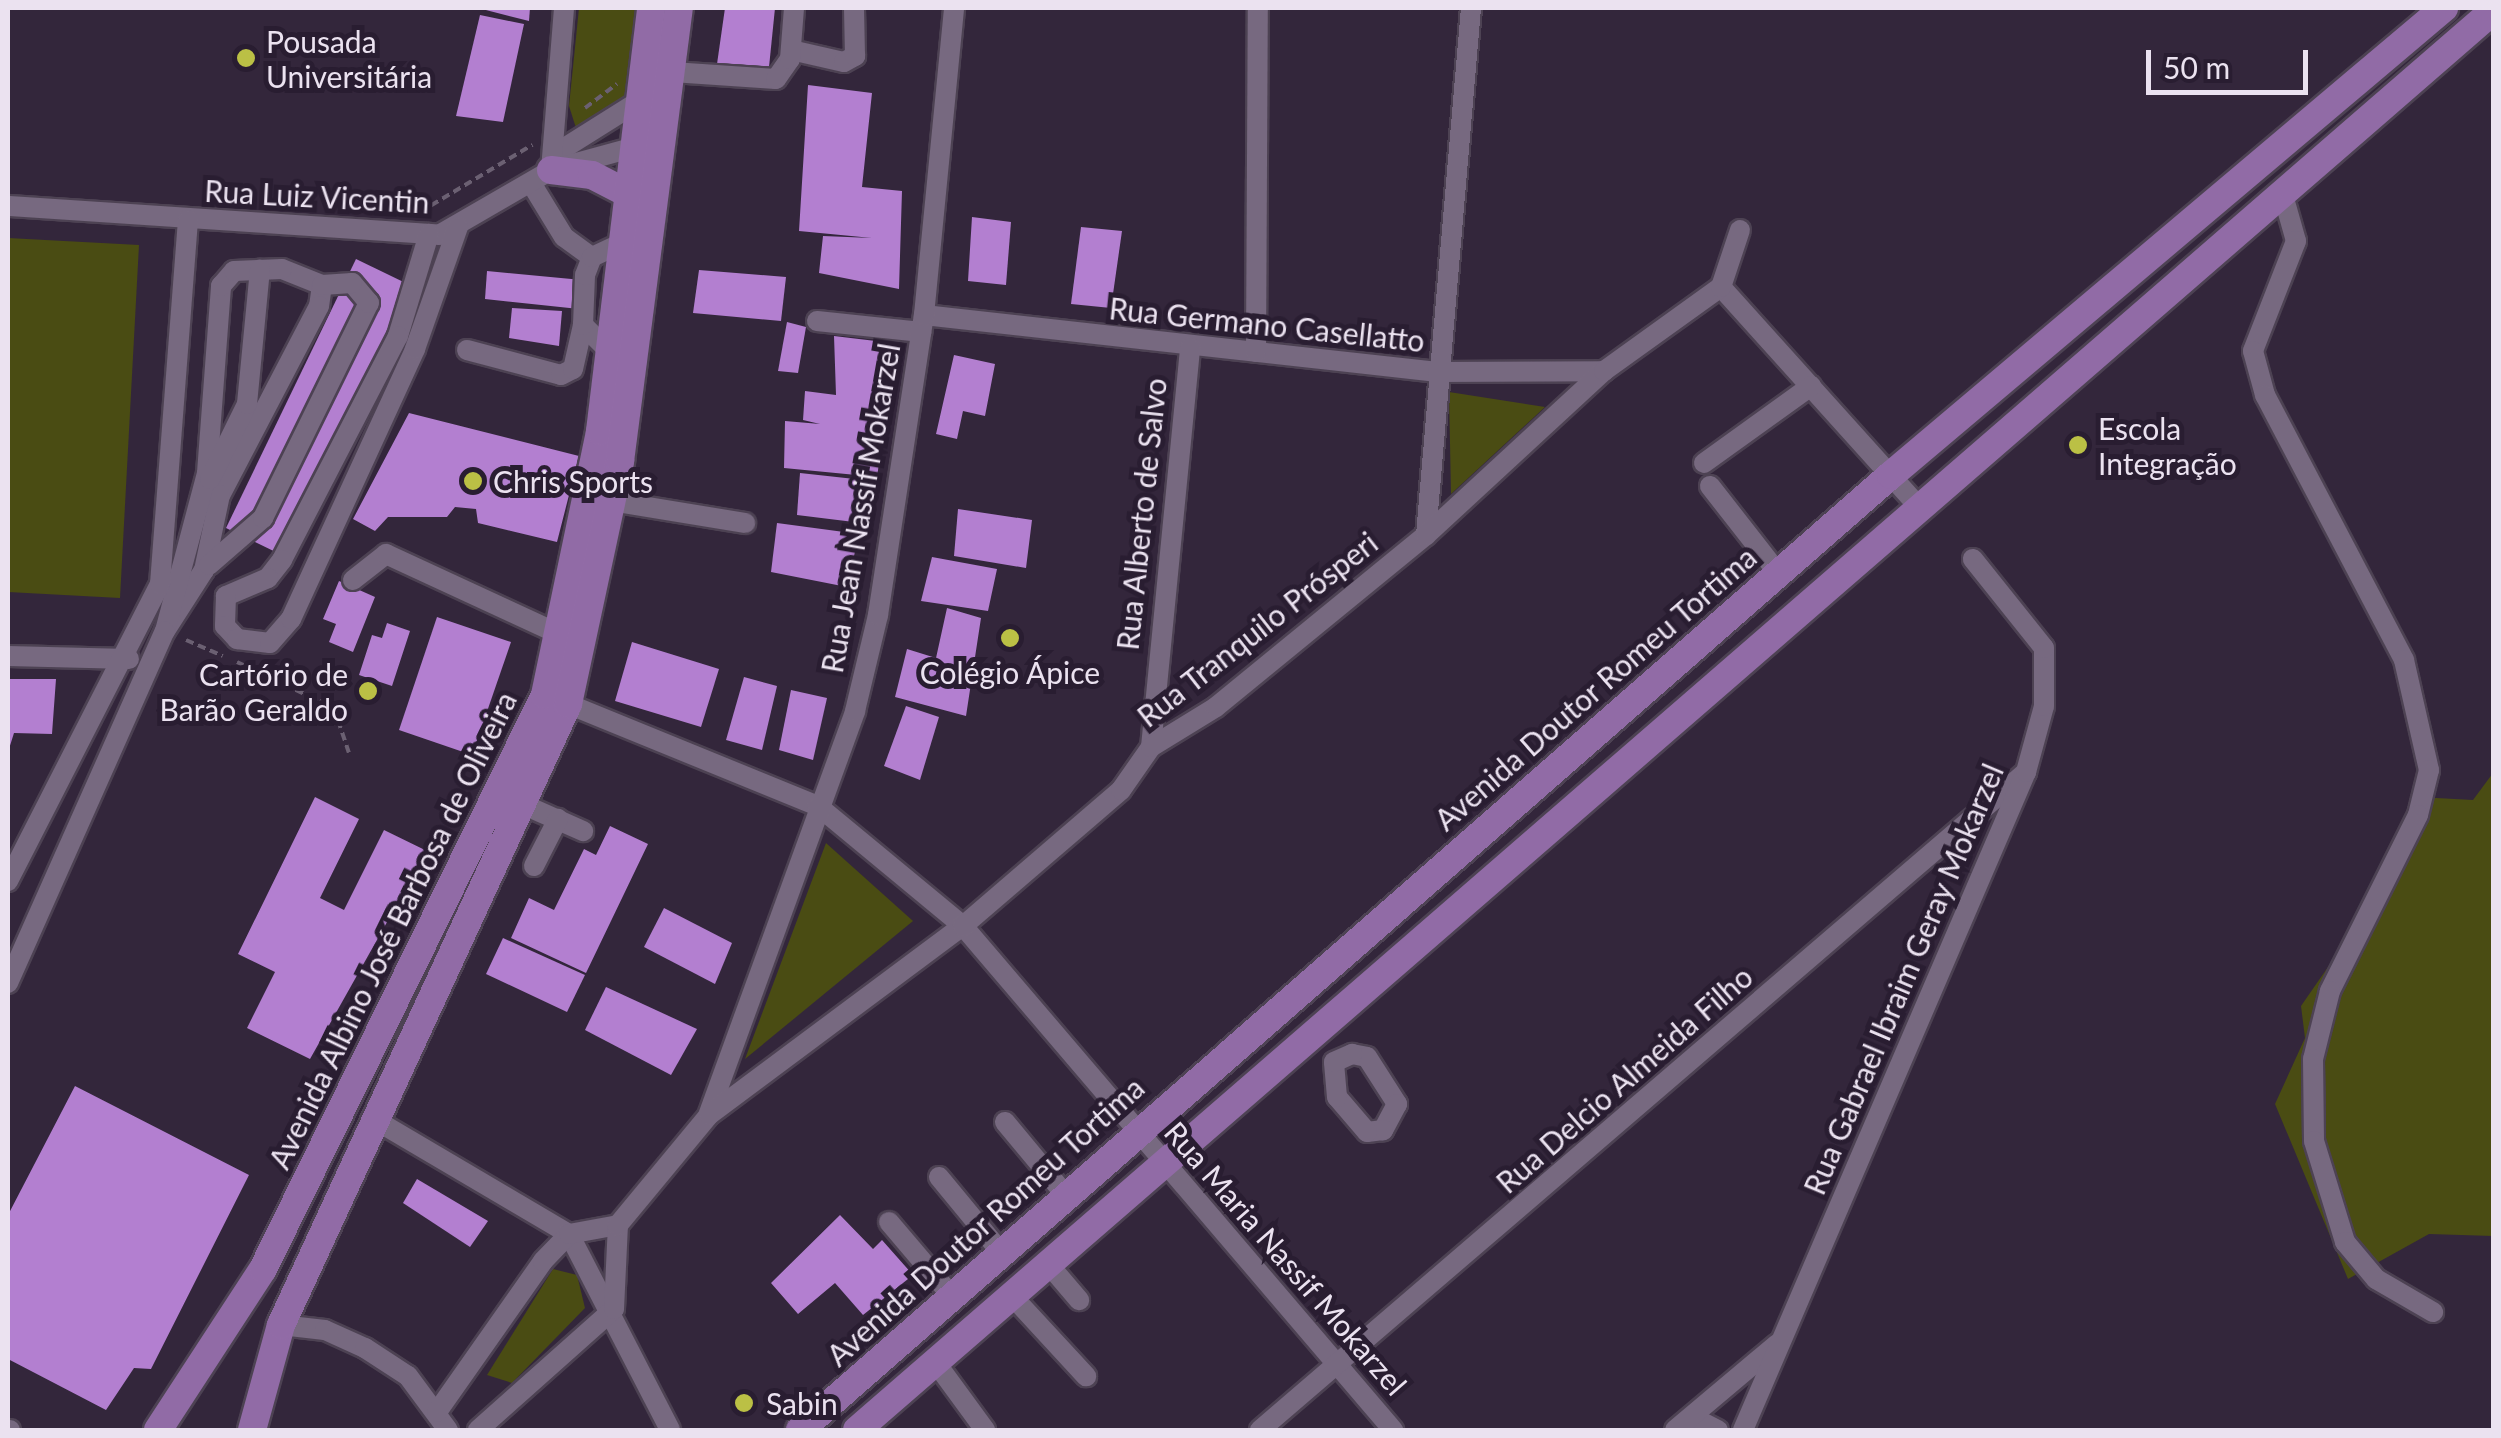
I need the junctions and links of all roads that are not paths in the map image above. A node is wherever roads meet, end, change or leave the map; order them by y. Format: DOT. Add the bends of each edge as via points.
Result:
graph roads {
  1 [pos="564,8"];
  2 [pos="651,8"];
  3 [pos="679,8"];
  4 [pos="794,8"];
  5 [pos="854,8"];
  6 [pos="954,8"];
  7 [pos="1258,8"];
  8 [pos="1471,8"];
  9 [pos="2444,8"];
  10 [pos="2494,10"];
  11 [pos="791,50"];
  12 [pos="672,72"];
  13 [pos="631,90"];
  14 [pos="664,141"];
  15 [pos="634,147"];
  16 [pos="541,177"];
  17 [pos="629,194"];
  18 [pos="2283,194"];
  19 [pos="8,206"];
  20 [pos="188,220"];
  21 [pos="458,227"];
  22 [pos="1740,230"];
  23 [pos="429,234"];
  24 [pos="622,244"];
  25 [pos="592,258"];
  26 [pos="260,270"];
  27 [pos="322,284"];
  28 [pos="1722,286"];
  29 [pos="817,321"];
  30 [pos="922,324"];
  31 [pos="583,325"];
  32 [pos="1190,348"];
  33 [pos="466,350"];
  34 [pos="609,351"];
  35 [pos="1256,352"];
  36 [pos="1604,371"];
  37 [pos="1438,372"];
  38 [pos="1811,386"];
  39 [pos="1704,464"];
  40 [pos="1891,476"];
  41 [pos="1710,486"];
  42 [pos="202,495"];
  43 [pos="611,502"];
  44 [pos="1922,510"];
  45 [pos="745,523"];
  46 [pos="1426,535"];
  47 [pos="1973,559"];
  48 [pos="204,570"];
  49 [pos="1778,573"];
  50 [pos="352,580"];
  51 [pos="165,631"];
  52 [pos="558,633"];
  53 [pos="8,656"];
  54 [pos="128,659"];
  55 [pos="568,704"];
  56 [pos="1151,747"];
  57 [pos="2026,772"];
  58 [pos="522,804"];
  59 [pos="818,806"];
  60 [pos="558,819"];
  61 [pos="584,831"];
  62 [pos="534,866"];
  63 [pos="8,878"];
  64 [pos="963,926"];
  65 [pos="8,983"];
  66 [pos="1312,1039"];
  67 [pos="1334,1062"];
  68 [pos="709,1115"];
  69 [pos="377,1122"];
  70 [pos="1006,1122"];
  71 [pos="1136,1129"];
  72 [pos="1167,1165"];
  73 [pos="310,1170"];
  74 [pos="940,1177"];
  75 [pos="344,1189"];
  76 [pos="1064,1193"];
  77 [pos="889,1222"];
  78 [pos="618,1225"];
  79 [pos="569,1234"];
  80 [pos="1000,1251"];
  81 [pos="1050,1266"];
  82 [pos="950,1295"];
  83 [pos="1013,1297"];
  84 [pos="1079,1300"];
  85 [pos="614,1308"];
  86 [pos="2432,1312"];
  87 [pos="281,1325"];
  88 [pos="1782,1340"];
  89 [pos="936,1363"];
  90 [pos="1337,1365"];
  91 [pos="1086,1376"];
  92 [pos="437,1412"];
  93 [pos="1684,1424"];
  94 [pos="158,1430"];
  95 [pos="252,1430"];
  96 [pos="448,1430"];
  97 [pos="478,1430"];
  98 [pos="670,1430"];
  99 [pos="800,1430"];
  100 [pos="857,1430"];
  101 [pos="985,1430"];
  102 [pos="1260,1430"];
  103 [pos="1394,1430"];
  104 [pos="1718,1430"];
  105 [pos="1742,1430"];
  1 -- 16 [label="street" via="554,132"];
  2 -- 13 [label="main road, Avenida Albino José Barbosa de Oliveira"];
  3 -- 12 [label="main road, Avenida Albino José Barbosa de Oliveira"];
  4 -- 11 [label="street"];
  5 -- 11 [label="street" via="855,56 844,62"];
  6 -- 30 [label="street, Rua Jean Nassif Mokarzel"];
  7 -- 35 [label="street"];
  8 -- 37 [label="street"];
  9 -- 40 [label="main road, Avenida Doutor Romeu Tortima"];
  10 -- 18 [label="main road"];
  11 -- 12 [label="street" via="776,79"];
  12 -- 14 [label="main road, Avenida Albino José Barbosa de Oliveira"];
  13 -- 15 [label="main road, Avenida Albino José Barbosa de Oliveira"];
  13 -- 16 [label="street"];
  14 -- 15 [label="street, Rua Luiz Vicentin"];
  14 -- 43 [label="main road, Avenida Albino José Barbosa de Oliveira"];
  15 -- 16 [label="street, Rua Luiz Vicentin"];
  15 -- 17 [label="main road, Avenida Albino José Barbosa de Oliveira"];
  16 -- 17 [label="main road" via="592,175"];
  16 -- 21 [label="street, Rua Luiz Vicentin"];
  16 -- 25 [label="street" via="564,237"];
  17 -- 24 [label="main road, Avenida Albino José Barbosa de Oliveira"];
  18 -- 44 [label="main road"];
  18 -- 86 [label="street" via="2296,240 2252,351 2265,395 2404,660 2429,770 2418,814 2330,992 2313,1059 2314,1141 2345,1242 2376,1279"];
  19 -- 20 [label="street, Rua Luiz Vicentin"];
  20 -- 23 [label="street, Rua Luiz Vicentin"];
  20 -- 54 [label="street" via="160,584"];
  21 -- 23 [label="street, Rua Luiz Vicentin"];
  21 -- 23 [label="street" via="415,349 291,620 270,643 236,639 225,626 226,596 268,578 282,560 398,336"];
  22 -- 28 [label="street"];
  24 -- 25 [label="street"];
  24 -- 34 [label="main road, Avenida Albino José Barbosa de Oliveira"];
  25 -- 31 [label="street"];
  26 -- 27 [label="street"];
  26 -- 42 [label="street" via="247,404"];
  26 -- 42 [label="street" via="234,272 221,286"];
  27 -- 48 [label="street" via="220,494"];
  27 -- 48 [label="street" via="352,283 368,302 263,518"];
  28 -- 36 [label="street, Rua Tranquilo Prósperi"];
  28 -- 38 [label="street"];
  29 -- 30 [label="street, Rua Germano Casellatto"];
  30 -- 32 [label="street, Rua Germano Casellatto"];
  30 -- 59 [label="street, Rua Jean Nassif Mokarzel" via="878,616"];
  31 -- 33 [label="street" via="573,369 561,375"];
  31 -- 34 [label="street"];
  32 -- 35 [label="street, Rua Germano Casellatto"];
  32 -- 56 [label="street, Rua Alberto de Salvo"];
  34 -- 52 [label="main road, Avenida Albino José Barbosa de Oliveira"];
  35 -- 37 [label="street, Rua Germano Casellatto"];
  36 -- 37 [label="street, Rua Germano Casellatto"];
  36 -- 46 [label="street, Rua Tranquilo Prósperi"];
  37 -- 46 [label="street"];
  38 -- 39 [label="street"];
  38 -- 40 [label="street"];
  40 -- 44 [label="street"];
  40 -- 49 [label="main road, Avenida Doutor Romeu Tortima"];
  41 -- 49 [label="street"];
  42 -- 51 [label="street"];
  43 -- 45 [label="street"];
  43 -- 55 [label="main road, Avenida Albino José Barbosa de Oliveira"];
  44 -- 66 [label="main road"];
  46 -- 56 [label="street, Rua Tranquilo Prósperi" via="1216,706"];
  47 -- 57 [label="street, Rua Gabrael Ibraim Geray Mokarzel" via="2044,648 2044,706"];
  48 -- 51 [label="street"];
  49 -- 71 [label="main road, Avenida Doutor Romeu Tortima"];
  50 -- 52 [label="street" via="386,554"];
  51 -- 65 [label="street"];
  52 -- 73 [label="main road, Avenida Albino José Barbosa de Oliveira" via="544,695 489,819"];
  53 -- 54 [label="street"];
  54 -- 63 [label="street"];
  55 -- 58 [label="main road, Avenida Albino José Barbosa de Oliveira"];
  55 -- 59 [label="street, Rua Maria Nassif Mokarzel"];
  56 -- 64 [label="street, Rua Tranquilo Prósperi" via="1122,790"];
  57 -- 88 [label="street, Rua Gabrael Ibraim Geray Mokarzel"];
  57 -- 90 [label="street, Rua Delcio Almeida Filho"];
  58 -- 60 [label="street"];
  58 -- 69 [label="main road, Avenida Albino José Barbosa de Oliveira"];
  59 -- 64 [label="street, Rua Maria Nassif Mokarzel"];
  59 -- 68 [label="street, Rua Jean Nassif Mokarzel"];
  60 -- 61 [label="street"];
  60 -- 62 [label="street"];
  64 -- 68 [label="street, Rua Tranquilo Prósperi"];
  64 -- 71 [label="street, Rua Maria Nassif Mokarzel"];
  66 -- 67 [label="street"];
  66 -- 72 [label="main road"];
  68 -- 78 [label="street, Rua Tranquilo Prósperi"];
  69 -- 75 [label="main road, Avenida Albino José Barbosa de Oliveira"];
  69 -- 79 [label="street"];
  70 -- 76 [label="street"];
  71 -- 72 [label="street, Rua Maria Nassif Mokarzel"];
  71 -- 76 [label="main road, Avenida Doutor Romeu Tortima"];
  72 -- 81 [label="main road"];
  72 -- 90 [label="street, Rua Maria Nassif Mokarzel"];
  73 -- 75 [label="main road"];
  73 -- 94 [label="main road, Avenida Albino José Barbosa de Oliveira" via="232,1327"];
  74 -- 80 [label="street"];
  75 -- 87 [label="main road, Avenida Albino José Barbosa de Oliveira"];
  76 -- 80 [label="main road, Avenida Doutor Romeu Tortima"];
  77 -- 82 [label="street"];
  78 -- 79 [label="street"];
  78 -- 85 [label="street"];
  79 -- 85 [label="street"];
  79 -- 92 [label="street"];
  80 -- 82 [label="main road, Avenida Doutor Romeu Tortima"];
  81 -- 83 [label="main road"];
  81 -- 84 [label="street"];
  82 -- 99 [label="main road, Avenida Doutor Romeu Tortima"];
  83 -- 89 [label="main road"];
  83 -- 91 [label="street"];
  85 -- 97 [label="street"];
  85 -- 98 [label="street"];
  87 -- 92 [label="street" via="325,1330 365,1348 408,1376"];
  87 -- 95 [label="main road, Avenida Albino José Barbosa de Oliveira"];
  88 -- 93 [label="street"];
  88 -- 105 [label="street, Rua Gabrael Ibraim Geray Mokarzel"];
  89 -- 100 [label="main road"];
  89 -- 101 [label="street"];
  90 -- 102 [label="street, Rua Delcio Almeida Filho"];
  90 -- 103 [label="street, Rua Maria Nassif Mokarzel"];
  92 -- 96 [label="street"];
  93 -- 104 [label="street"];
}
